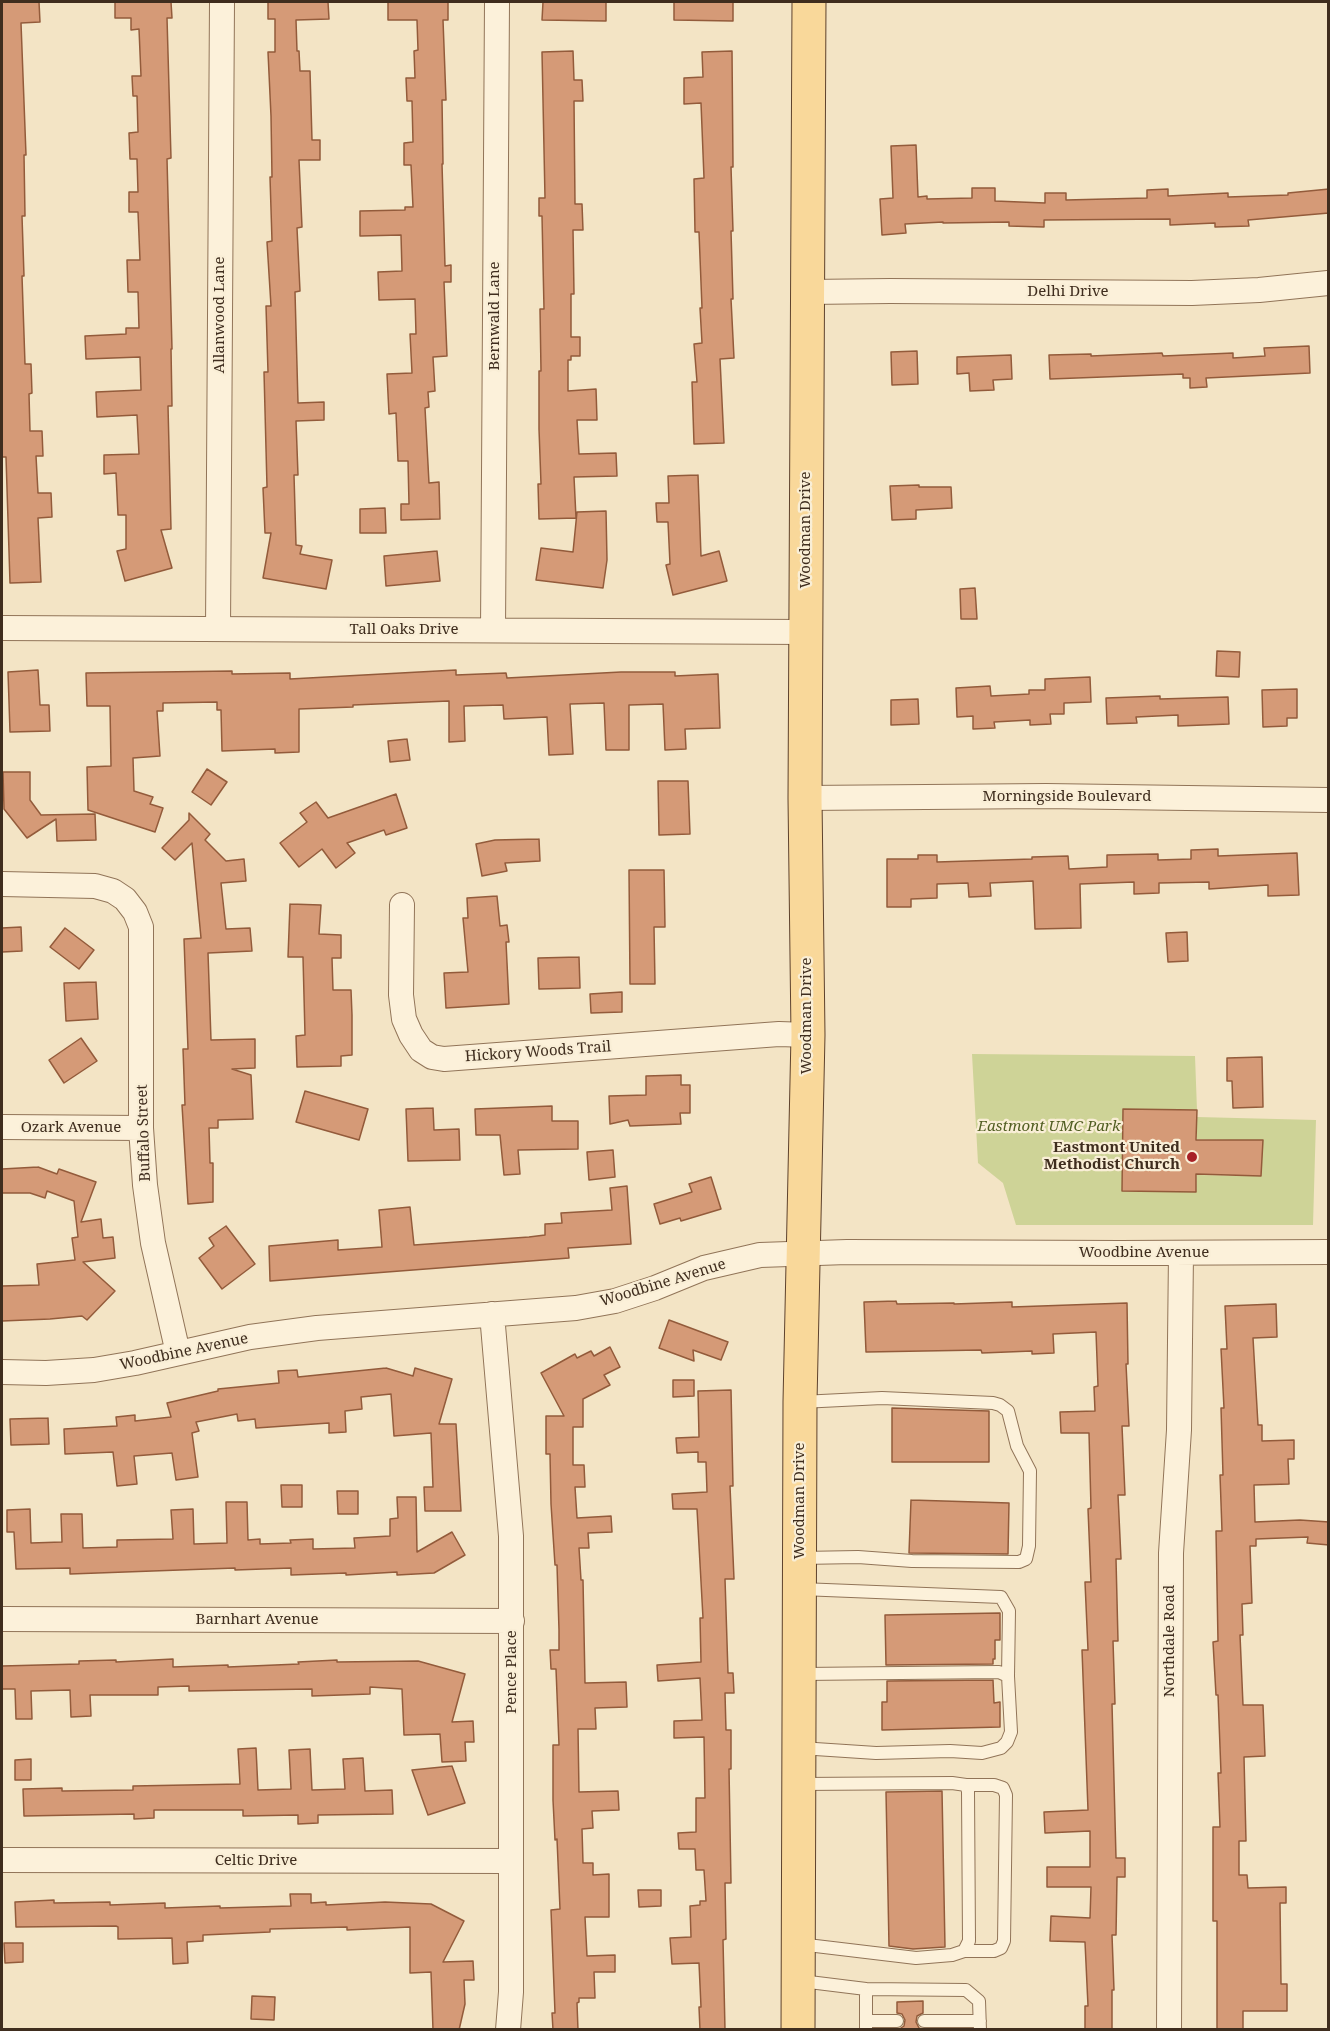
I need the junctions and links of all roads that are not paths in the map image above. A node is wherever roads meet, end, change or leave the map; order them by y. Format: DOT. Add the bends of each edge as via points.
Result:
graph roads {
  1 [pos="222,2"];
  2 [pos="497,2"];
  3 [pos="809,2"];
  4 [pos="1329,283"];
  5 [pos="808,292"];
  6 [pos="2,628"];
  7 [pos="218,628"];
  8 [pos="493,630"];
  9 [pos="806,632"];
  10 [pos="805,798"];
  11 [pos="1329,800"];
  12 [pos="2,884"];
  13 [pos="402,905"];
  14 [pos="808,1035"];
  15 [pos="2,1127"];
  16 [pos="141,1128"];
  17 [pos="1328,1249"];
  18 [pos="1181,1253"];
  19 [pos="803,1254"];
  20 [pos="492,1314"];
  21 [pos="178,1353"];
  22 [pos="2,1372"];
  23 [pos="800,1402"];
  24 [pos="800,1573"];
  25 [pos="2,1619"];
  26 [pos="512,1621"];
  27 [pos="799,1674"];
  28 [pos="1008,1676"];
  29 [pos="799,1748"];
  30 [pos="799,1784"];
  31 [pos="966,1785"];
  32 [pos="2,1860"];
  33 [pos="511,1861"];
  34 [pos="798,1943"];
  35 [pos="964,1951"];
  36 [pos="798,1981"];
  37 [pos="866,1989"];
  38 [pos="897,2021"];
  39 [pos="924,2021"];
  40 [pos="866,2025"];
  41 [pos="980,2025"];
  42 [pos="507,2030"];
  43 [pos="798,2030"];
  44 [pos="1169,2030"];
  1 -- 7 [label="street, Allanwood Lane"];
  2 -- 8 [label="street, Bernwald Lane"];
  3 -- 5 [label="main road, Woodman Drive"];
  4 -- 5 [label="street, Delhi Drive" via="1192,293"];
  5 -- 9 [label="main road, Woodman Drive"];
  6 -- 7 [label="street, Tall Oaks Drive"];
  7 -- 8 [label="street, Tall Oaks Drive"];
  8 -- 9 [label="street, Tall Oaks Drive"];
  9 -- 10 [label="main road, Woodman Drive"];
  10 -- 11 [label="street, Morningside Boulevard"];
  10 -- 14 [label="main road, Woodman Drive"];
  12 -- 16 [label="street, Buffalo Street" via="95,886 113,891 135,912 141,927"];
  13 -- 14 [label="street, Hickory Woods Trail" via="404,1018 421,1050 432,1057"];
  14 -- 19 [label="main road, Woodman Drive"];
  15 -- 16 [label="street, Ozark Avenue"];
  16 -- 21 [label="street, Buffalo Street" via="153,1243"];
  17 -- 18 [label="street, Woodbine Avenue"];
  18 -- 19 [label="street, Woodbine Avenue"];
  18 -- 44 [label="street, Northdale Road" via="1179,1430 1171,1553"];
  19 -- 20 [label="street, Woodbine Avenue" via="760,1255 704,1268 615,1301"];
  19 -- 23 [label="main road, Woodman Drive"];
  20 -- 21 [label="street, Woodbine Avenue" via="317,1328 250,1337"];
  20 -- 26 [label="street, Pence Place" via="510,1536"];
  21 -- 22 [label="street, Woodbine Avenue" via="94,1370"];
  23 -- 24 [label="main road, Woodman Drive"];
  23 -- 24 [label="lane" via="882,1398 1000,1404 1008,1411 1017,1446 1029,1471 1029,1525 1028,1552 1026,1559 1019,1562 858,1557"];
  24 -- 27 [label="main road, Woodman Drive"];
  24 -- 28 [label="lane" via="935,1593 1001,1597 1009,1611"];
  25 -- 26 [label="street, Barnhart Avenue"];
  26 -- 33 [label="street, Pence Place"];
  27 -- 28 [label="lane" via="999,1672"];
  27 -- 29 [label="main road, Woodman Drive"];
  28 -- 29 [label="lane" via="1011,1732 1007,1742 993,1751 876,1753"];
  29 -- 30 [label="main road, Woodman Drive"];
  30 -- 31 [label="lane"];
  30 -- 34 [label="main road, Woodman Drive"];
  31 -- 35 [label="lane" via="969,1941"];
  31 -- 35 [label="lane" via="994,1785 1003,1788 1006,1795 1004,1941 994,1951"];
  32 -- 33 [label="street, Celtic Drive"];
  33 -- 42 [label="street, Pence Place" via="512,1992"];
  34 -- 35 [label="lane" via="916,1958"];
  34 -- 36 [label="main road, Woodman Drive"];
  36 -- 37 [label="lane"];
  36 -- 43 [label="main road, Woodman Drive"];
  37 -- 40 [label="lane"];
  37 -- 41 [label="lane" via="966,1990 979,2001"];
  38 -- 40 [label="lane"];
  39 -- 41 [label="lane"];
}
